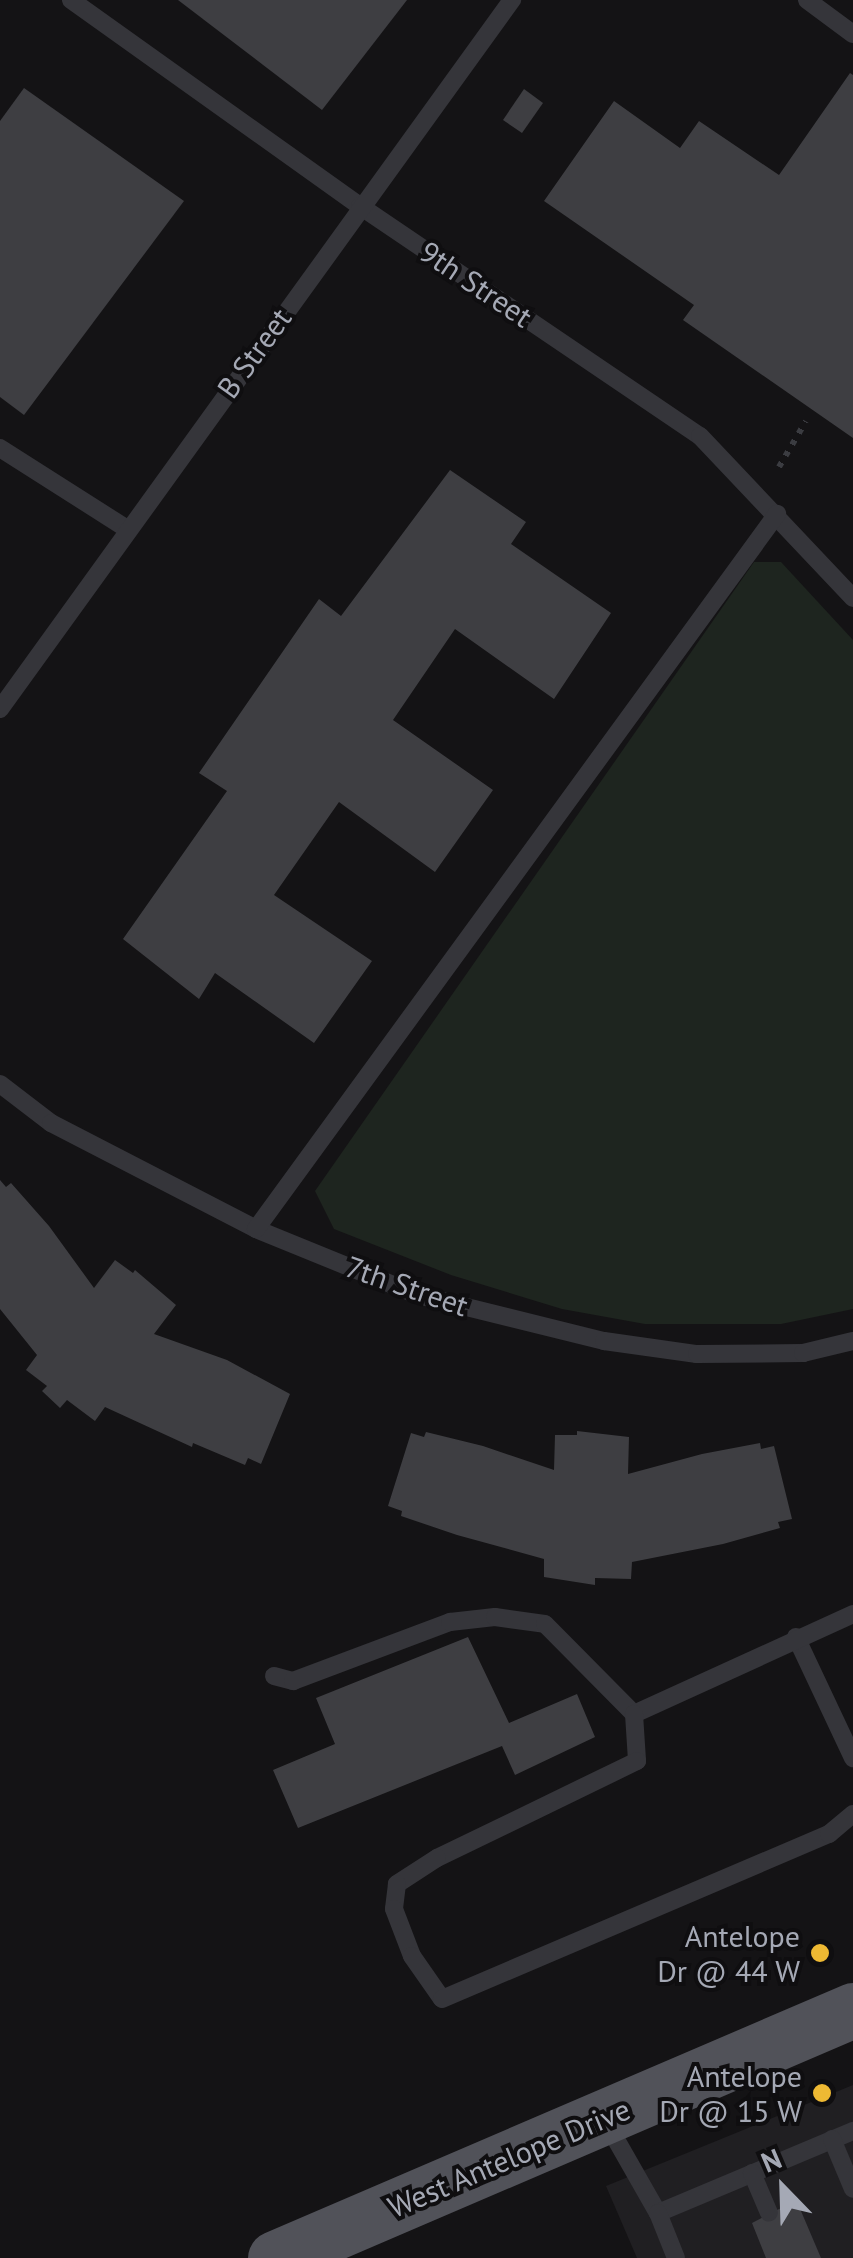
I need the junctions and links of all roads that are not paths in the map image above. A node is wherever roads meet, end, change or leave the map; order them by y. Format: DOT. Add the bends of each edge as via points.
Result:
graph roads {
  1 [pos="71,0"];
  2 [pos="512,0"];
  3 [pos="807,0"];
  4 [pos="853,34"];
  5 [pos="360,206"];
  6 [pos="0,448"];
  7 [pos="777,514"];
  8 [pos="127,530"];
  9 [pos="853,598"];
  10 [pos="0,710"];
  11 [pos="0,1084"];
  12 [pos="256,1230"];
  13 [pos="853,1340"];
  14 [pos="853,1614"];
  15 [pos="796,1637"];
  16 [pos="274,1676"];
  17 [pos="634,1714"];
  18 [pos="853,1758"];
  19 [pos="853,1814"];
  20 [pos="837,2022"];
  21 [pos="604,2117"];
  22 [pos="853,2131"];
  23 [pos="832,2140"];
  24 [pos="752,2173"];
  25 [pos="853,2188"];
  26 [pos="658,2213"];
  27 [pos="769,2213"];
  28 [pos="276,2258"];
  29 [pos="676,2258"];
  1 -- 5 [label="lane, 9th Street"];
  2 -- 5 [label="lane, B Street"];
  3 -- 4 [label="lane"];
  5 -- 7 [label="lane, 9th Street" via="700,436"];
  5 -- 8 [label="lane, B Street"];
  6 -- 8 [label="lane"];
  7 -- 9 [label="lane, 9th Street"];
  7 -- 12 [label="lane"];
  8 -- 10 [label="lane, B Street"];
  11 -- 12 [label="lane, 7th Street" via="51,1123"];
  12 -- 13 [label="lane, 7th Street" via="418,1295 604,1342 697,1354 803,1353"];
  14 -- 15 [label="lane"];
  15 -- 17 [label="lane"];
  15 -- 18 [label="lane"];
  16 -- 17 [label="lane" via="293,1681 450,1622 495,1617 545,1624"];
  17 -- 19 [label="lane" via="636,1761 436,1858 397,1884 394,1909 412,1956 442,1999 830,1834"];
  20 -- 21 [label="main road, West Antelope Drive"];
  21 -- 26 [label="lane"];
  21 -- 28 [label="main road, West Antelope Drive"];
  22 -- 23 [label="lane"];
  23 -- 24 [label="lane"];
  23 -- 25 [label="lane"];
  24 -- 26 [label="lane"];
  24 -- 27 [label="lane"];
  26 -- 29 [label="lane"];
}
